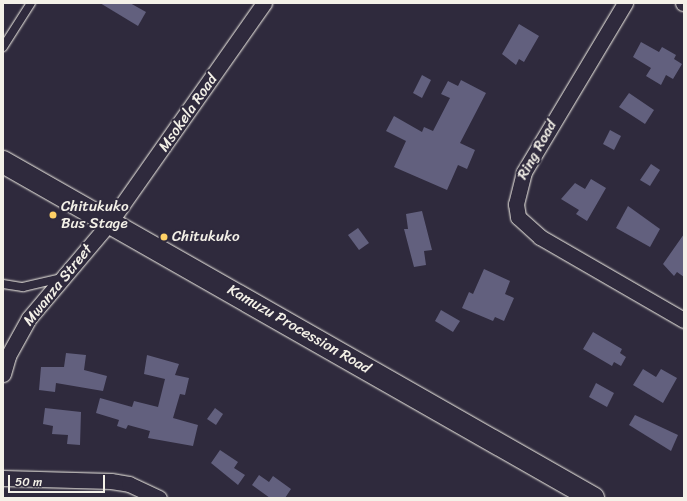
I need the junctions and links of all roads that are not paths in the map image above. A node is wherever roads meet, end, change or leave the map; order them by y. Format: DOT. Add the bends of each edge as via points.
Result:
graph roads {
  1 [pos="31,3"];
  2 [pos="264,3"];
  3 [pos="625,3"];
  4 [pos="3,46"];
  5 [pos="3,162"];
  6 [pos="110,222"];
  7 [pos="62,278"];
  8 [pos="3,284"];
  9 [pos="684,320"];
  10 [pos="3,374"];
  11 [pos="3,478"];
  12 [pos="159,498"];
  13 [pos="593,498"];
  1 -- 4 [label="lane"];
  2 -- 6 [label="street, Msokela Road"];
  3 -- 9 [label="street, Ring Road" via="524,172 516,204 518,217 540,237"];
  5 -- 6 [label="highway, Kamuzu Procession Road"];
  6 -- 7 [label="street, Mwanza Street"];
  6 -- 13 [label="highway, Kamuzu Procession Road"];
  7 -- 8 [label="lane" via="23,287"];
  7 -- 10 [label="street, Mwanza Street" via="23,328"];
  11 -- 12 [label="street" via="111,481 129,484"];
}
